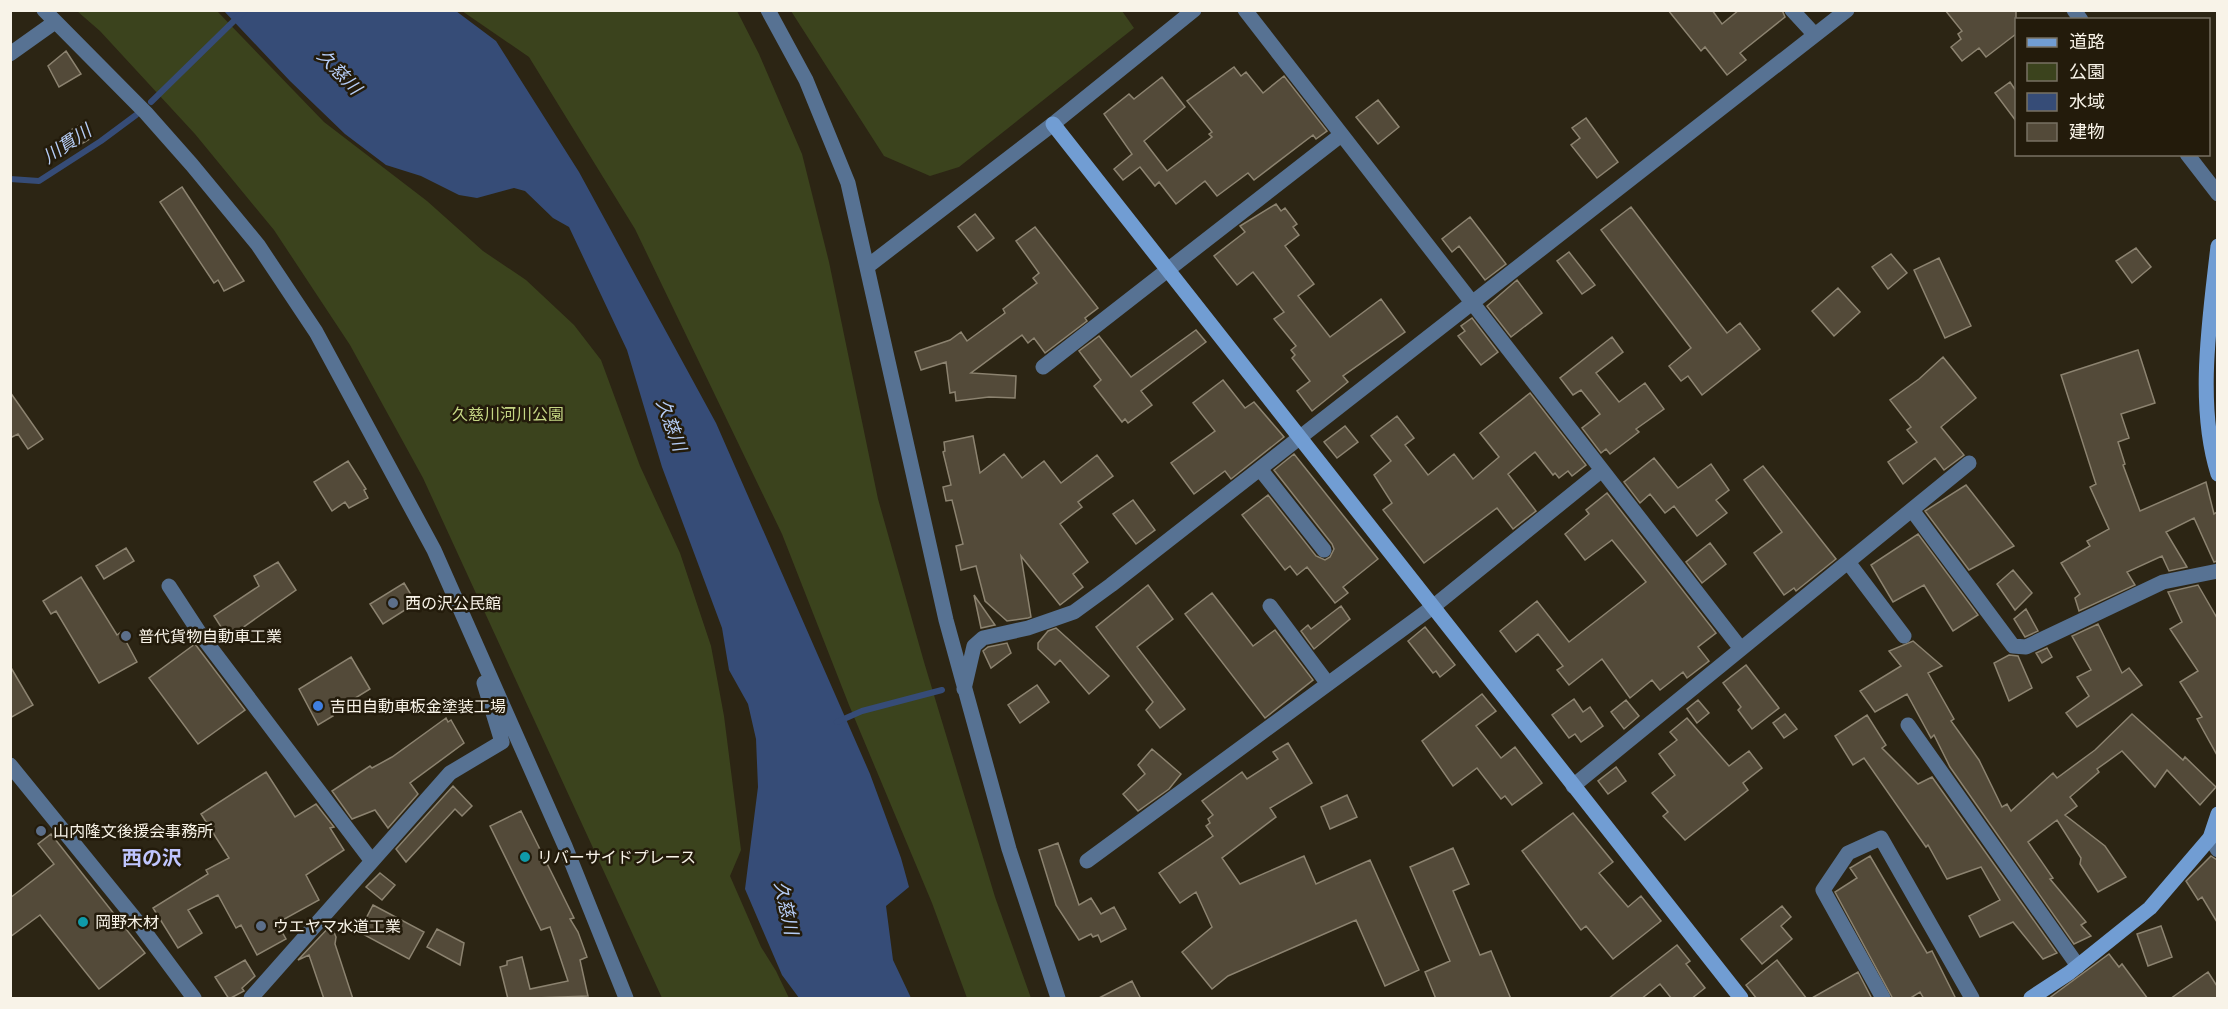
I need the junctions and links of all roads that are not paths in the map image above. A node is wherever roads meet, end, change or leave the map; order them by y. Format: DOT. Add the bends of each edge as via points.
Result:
graph roads {
  1 [pos="44,10"];
  2 [pos="768,10"];
  3 [pos="1194,10"];
  4 [pos="1245,10"];
  5 [pos="1792,10"];
  6 [pos="1846,10"];
  7 [pos="55,22"];
  8 [pos="1815,35"];
  9 [pos="10,54"];
  10 [pos="1053,124"];
  11 [pos="1341,135"];
  12 [pos="2188,156"];
  13 [pos="2217,194"];
  14 [pos="2217,246"];
  15 [pos="868,266"];
  16 [pos="1168,269"];
  17 [pos="1472,301"];
  18 [pos="2213,328"];
  19 [pos="1042,367"];
  20 [pos="1301,437"];
  21 [pos="1969,463"];
  22 [pos="1260,469"];
  23 [pos="1602,470"];
  24 [pos="2217,474"];
  25 [pos="1912,510"];
  26 [pos="1323,550"];
  27 [pos="1848,562"];
  28 [pos="2217,571"];
  29 [pos="169,586"];
  30 [pos="1270,606"];
  31 [pos="1434,606"];
  32 [pos="469,632"];
  33 [pos="1904,636"];
  34 [pos="1741,649"];
  35 [pos="1328,684"];
  36 [pos="964,689"];
  37 [pos="1908,725"];
  38 [pos="10,765"];
  39 [pos="1572,786"];
  40 [pos="2217,814"];
  41 [pos="2214,843"];
  42 [pos="371,860"];
  43 [pos="1087,861"];
  44 [pos="2078,966"];
  45 [pos="194,999"];
  46 [pos="251,999"];
  47 [pos="626,999"];
  48 [pos="1058,999"];
  49 [pos="1741,999"];
  50 [pos="1883,999"];
  51 [pos="1972,999"];
  52 [pos="2031,999"];
  1 -- 7 [label="street"];
  2 -- 15 [label="street" via="806,80 833,142 848,183"];
  3 -- 10 [label="street"];
  4 -- 11 [label="street"];
  5 -- 8 [label="street"];
  6 -- 8 [label="street"];
  7 -- 9 [label="street"];
  7 -- 32 [label="street" via="146,113 258,244 316,332 434,550"];
  8 -- 17 [label="street"];
  10 -- 15 [label="street"];
  10 -- 16 [label="street"];
  11 -- 16 [label="street"];
  11 -- 17 [label="street"];
  12 -- 13 [label="street"];
  14 -- 18 [label="street"];
  15 -- 36 [label="street"];
  16 -- 19 [label="street"];
  16 -- 20 [label="street"];
  17 -- 20 [label="street"];
  17 -- 23 [label="street"];
  18 -- 24 [label="street" via="2208,423"];
  20 -- 22 [label="street"];
  20 -- 31 [label="street"];
  21 -- 25 [label="street"];
  22 -- 26 [label="street"];
  22 -- 36 [label="street" via="1074,612 983,638 975,646"];
  23 -- 31 [label="street"];
  23 -- 34 [label="street"];
  25 -- 27 [label="street"];
  25 -- 28 [label="street" via="2013,646 2026,647 2163,582"];
  27 -- 33 [label="street"];
  27 -- 34 [label="street"];
  29 -- 42 [label="street" via="201,635"];
  30 -- 35 [label="street"];
  31 -- 35 [label="street"];
  31 -- 39 [label="street"];
  32 -- 42 [label="street" via="502,742 450,773"];
  32 -- 47 [label="street" via="565,846"];
  34 -- 39 [label="street"];
  35 -- 43 [label="street"];
  36 -- 48 [label="street" via="1009,849"];
  37 -- 44 [label="street"];
  38 -- 45 [label="street" via="136,920"];
  39 -- 49 [label="street"];
  40 -- 41 [label="street"];
  41 -- 44 [label="street" via="2150,908"];
  42 -- 46 [label="street"];
  44 -- 52 [label="street"];
  50 -- 51 [label="street" via="1823,890 1848,853 1881,838"];
}
